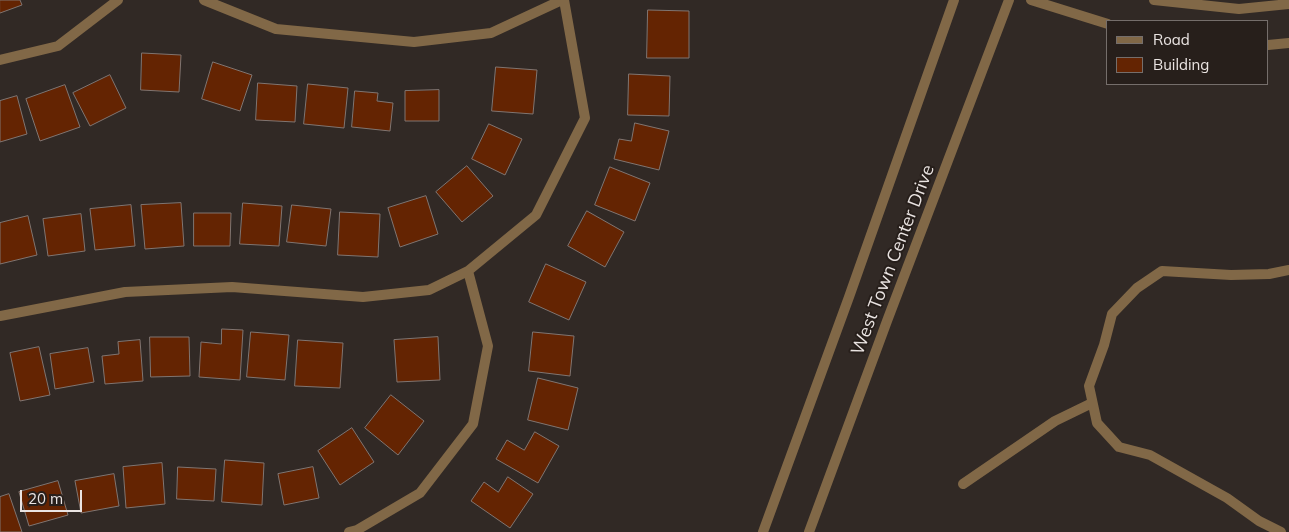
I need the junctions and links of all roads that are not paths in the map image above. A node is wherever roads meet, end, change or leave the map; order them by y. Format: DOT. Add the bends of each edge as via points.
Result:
graph roads {
  1 [pos="118,0"];
  2 [pos="204,0"];
  3 [pos="563,0"];
  4 [pos="954,0"];
  5 [pos="1009,0"];
  6 [pos="1031,0"];
  7 [pos="1154,0"];
  8 [pos="1289,4"];
  9 [pos="1106,23"];
  10 [pos="1289,43"];
  11 [pos="1269,45"];
  12 [pos="0,60"];
  13 [pos="1289,270"];
  14 [pos="468,271"];
  15 [pos="0,316"];
  16 [pos="1092,403"];
  17 [pos="964,484"];
  18 [pos="354,531"];
  19 [pos="763,532"];
  20 [pos="809,532"];
  21 [pos="1281,532"];
  1 -- 12 [label="street" via="58,46"];
  2 -- 3 [label="street" via="276,29 414,42 491,33"];
  3 -- 14 [label="street" via="585,118 536,216"];
  4 -- 19 [label="street, West Town Center Drive"];
  5 -- 20 [label="street, West Town Center Drive"];
  6 -- 9 [label="street"];
  7 -- 8 [label="street" via="1240,9"];
  10 -- 11 [label="street"];
  13 -- 16 [label="street" via="1231,275 1162,270 1137,288 1112,314 1089,386"];
  14 -- 15 [label="street" via="428,290 363,297 232,287 125,292"];
  14 -- 18 [label="street" via="488,346 473,424 420,493"];
  16 -- 17 [label="street" via="1055,421"];
  16 -- 21 [label="street" via="1097,424 1119,447 1150,455"];
}
